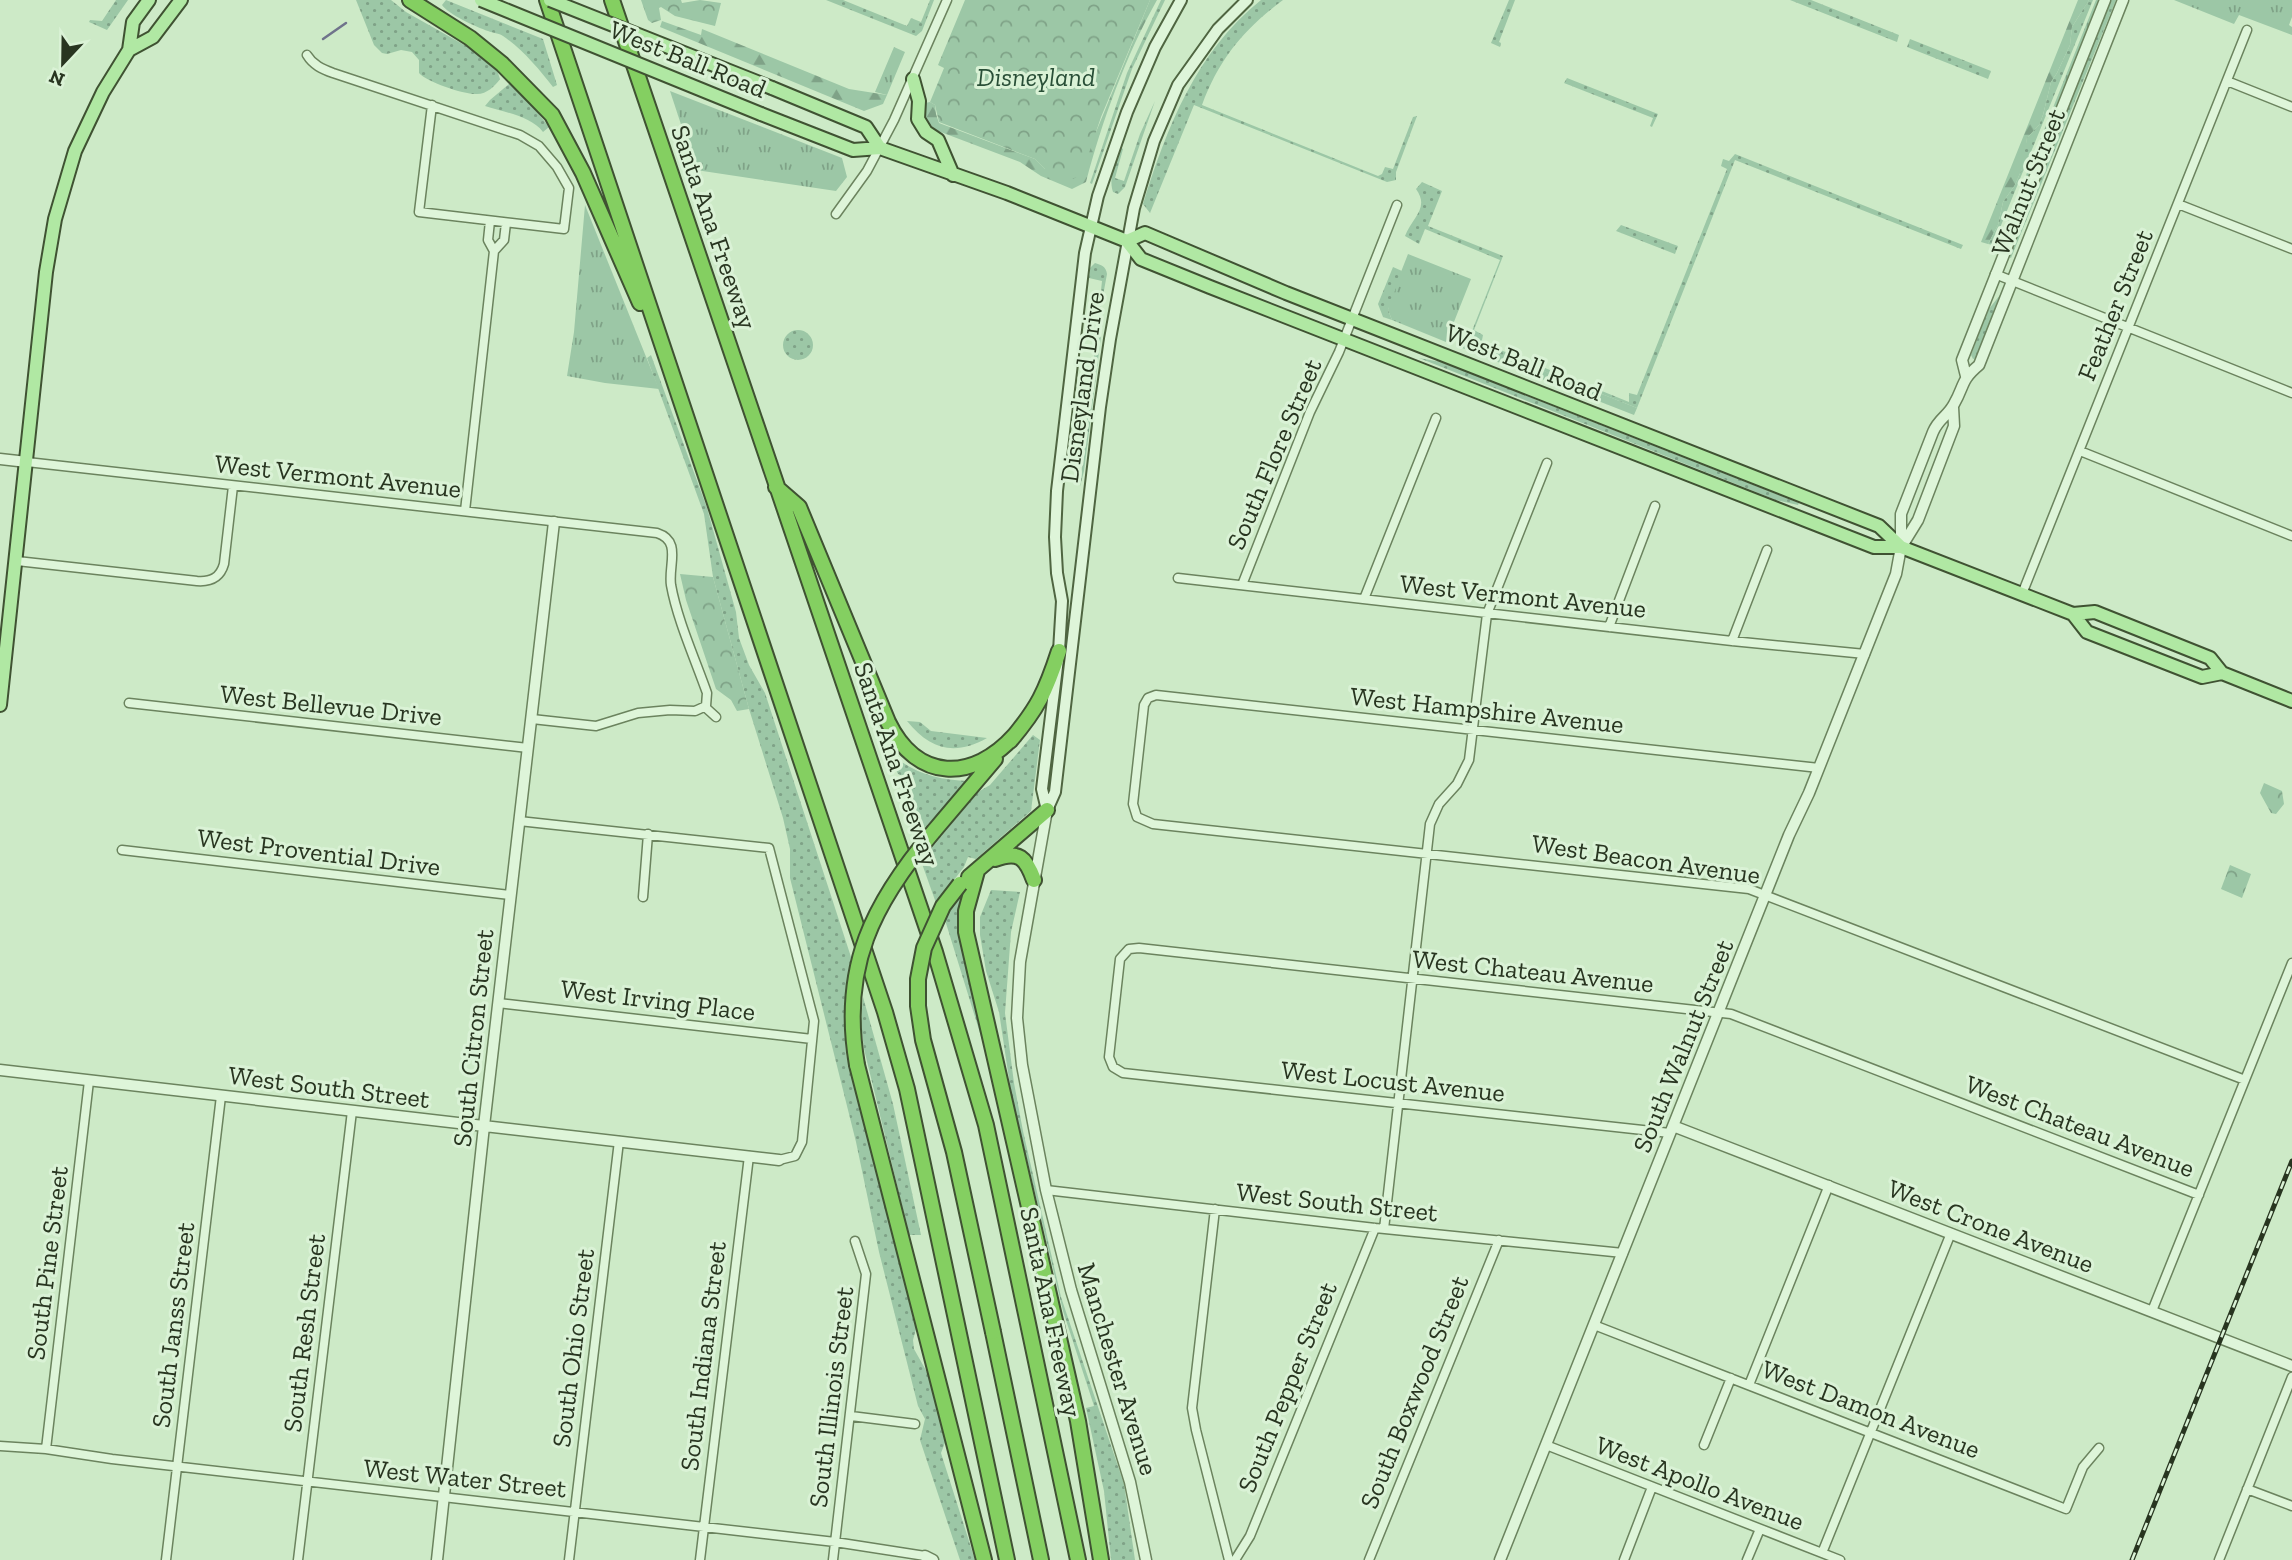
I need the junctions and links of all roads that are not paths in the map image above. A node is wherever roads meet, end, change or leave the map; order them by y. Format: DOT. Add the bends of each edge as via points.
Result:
graph roads {
  1 [pos="149,0"];
  2 [pos="181,0"];
  3 [pos="410,0"];
  4 [pos="481,0"];
  5 [pos="548,0"];
  6 [pos="612,0"];
  7 [pos="947,0"];
  8 [pos="1181,0"];
  9 [pos="1247,0"];
  10 [pos="2105,0"];
  11 [pos="2123,0"];
  12 [pos="2247,30"];
  13 [pos="129,50"];
  14 [pos="307,55"];
  15 [pos="914,79"];
  16 [pos="2227,81"];
  17 [pos="432,105"];
  18 [pos="2292,107"];
  19 [pos="880,148"];
  20 [pos="953,174"];
  21 [pos="2178,204"];
  22 [pos="1397,205"];
  23 [pos="836,214"];
  24 [pos="490,221"];
  25 [pos="506,223"];
  26 [pos="1091,227"];
  27 [pos="1127,241"];
  28 [pos="2292,249"];
  29 [pos="494,251"];
  30 [pos="1996,274"];
  31 [pos="2012,281"];
  32 [pos="1352,318"];
  33 [pos="2129,327"];
  34 [pos="1344,339"];
  35 [pos="1966,376"];
  36 [pos="678,391"];
  37 [pos="2292,393"];
  38 [pos="1953,407"];
  39 [pos="1436,418"];
  40 [pos="2080,451"];
  41 [pos="0,459"];
  42 [pos="27,462"];
  43 [pos="1547,463"];
  44 [pos="233,486"];
  45 [pos="776,486"];
  46 [pos="1656,506"];
  47 [pos="465,512"];
  48 [pos="554,522"];
  49 [pos="2292,536"];
  50 [pos="1901,547"];
  51 [pos="1767,550"];
  52 [pos="17,561"];
  53 [pos="1178,578"];
  54 [pos="1242,585"];
  55 [pos="6,593"];
  56 [pos="2022,594"];
  57 [pos="1364,599"];
  58 [pos="1487,614"];
  59 [pos="2073,614"];
  60 [pos="1609,627"];
  61 [pos="1732,641"];
  62 [pos="1059,651"];
  63 [pos="1865,654"];
  64 [pos="2222,673"];
  65 [pos="2292,701"];
  66 [pos="129,703"];
  67 [pos="0,705"];
  68 [pos="705,707"];
  69 [pos="716,716"];
  70 [pos="532,719"];
  71 [pos="1474,730"];
  72 [pos="1015,735"];
  73 [pos="528,748"];
  74 [pos="1819,768"];
  75 [pos="1047,810"];
  76 [pos="1137,817"];
  77 [pos="519,821"];
  78 [pos="648,834"];
  79 [pos="122,850"];
  80 [pos="1426,853"];
  81 [pos="982,866"];
  82 [pos="1034,880"];
  83 [pos="510,895"];
  84 [pos="1765,895"];
  85 [pos="643,897"];
  86 [pos="2292,963"];
  87 [pos="1412,978"];
  88 [pos="498,1003"];
  89 [pos="1718,1013"];
  90 [pos="812,1039"];
  91 [pos="1112,1067"];
  92 [pos="0,1070"];
  93 [pos="2245,1080"];
  94 [pos="89,1081"];
  95 [pos="221,1096"];
  96 [pos="1398,1102"];
  97 [pos="352,1111"];
  98 [pos="484,1126"];
  99 [pos="1672,1129"];
  100 [pos="619,1141"];
  101 [pos="749,1156"];
  102 [pos="779,1160"];
  103 [pos="1829,1185"];
  104 [pos="1046,1190"];
  105 [pos="2199,1195"];
  106 [pos="1214,1209"];
  107 [pos="1380,1228"];
  108 [pos="1951,1233"];
  109 [pos="1499,1240"];
  110 [pos="855,1241"];
  111 [pos="1623,1253"];
  112 [pos="2152,1311"];
  113 [pos="1594,1325"];
  114 [pos="2292,1366"];
  115 [pos="2292,1377"];
  116 [pos="1731,1378"];
  117 [pos="1749,1385"];
  118 [pos="851,1416"];
  119 [pos="915,1424"];
  120 [pos="1870,1431"];
  121 [pos="1545,1445"];
  122 [pos="1704,1445"];
  123 [pos="0,1446"];
  124 [pos="2099,1448"];
  125 [pos="46,1449"];
  126 [pos="177,1467"];
  127 [pos="307,1481"];
  128 [pos="1652,1487"];
  129 [pos="2247,1489"];
  130 [pos="445,1497"];
  131 [pos="2292,1506"];
  132 [pos="575,1512"];
  133 [pos="704,1527"];
  134 [pos="1760,1529"];
  135 [pos="835,1542"];
  136 [pos="1822,1553"];
  137 [pos="929,1558"];
  138 [pos="166,1560"];
  139 [pos="298,1560"];
  140 [pos="437,1560"];
  141 [pos="569,1560"];
  142 [pos="700,1560"];
  143 [pos="833,1560"];
  144 [pos="984,1560"];
  145 [pos="1007,1560"];
  146 [pos="1041,1560"];
  147 [pos="1078,1560"];
  148 [pos="1101,1560"];
  149 [pos="1146,1560"];
  150 [pos="1229,1560"];
  151 [pos="1236,1560"];
  152 [pos="1369,1560"];
  153 [pos="1500,1560"];
  154 [pos="1624,1560"];
  155 [pos="1747,1560"];
  156 [pos="1840,1560"];
  157 [pos="2219,1560"];
  1 -- 13 [label="main road" via="133,22"];
  2 -- 13 [label="main road" via="153,37"];
  3 -- 36 [label="highway" via="470,38 552,115 583,173"];
  4 -- 19 [label="main road, West Ball Road, bridge" via="853,150"];
  5 -- 19 [label="main road, West Ball Road, bridge" via="866,127"];
  5 -- 36 [label="highway"];
  6 -- 45 [label="highway, Santa Ana Freeway"];
  7 -- 15 [label="street"];
  8 -- 26 [label="main road, Disneyland Drive" via="1127,112"];
  9 -- 27 [label="main road, Disneyland Drive" via="1218,29 1171,100 1146,166"];
  10 -- 30 [label="street, Walnut Street"];
  11 -- 31 [label="street, Walnut Street"];
  12 -- 16 [label="street, Feather Street"];
  13 -- 42 [label="main road" via="84,129 55,219"];
  14 -- 17 [label="street" via="320,68"];
  15 -- 19 [label="street"];
  15 -- 20 [label="main road" via="918,119 938,140"];
  16 -- 18 [label="street"];
  16 -- 21 [label="street, Feather Street"];
  17 -- 24 [label="street" via="419,212"];
  17 -- 25 [label="street" via="520,135 539,146 557,167 569,188 564,229"];
  19 -- 20 [label="main road, West Ball Road"];
  19 -- 23 [label="street"];
  20 -- 26 [label="main road, West Ball Road"];
  21 -- 28 [label="street"];
  21 -- 33 [label="street, Feather Street"];
  22 -- 32 [label="street, South Flore Street"];
  24 -- 25 [label="street"];
  24 -- 29 [label="street" via="488,240"];
  25 -- 29 [label="street" via="504,240"];
  26 -- 27 [label="main road, West Ball Road"];
  26 -- 62 [label="main road, Disneyland Drive" via="1055,514 1062,601"];
  27 -- 32 [label="main road, West Ball Road" via="1145,233"];
  27 -- 34 [label="main road, West Ball Road" via="1141,259"];
  27 -- 75 [label="main road, Disneyland Drive" via="1100,407 1055,792"];
  29 -- 47 [label="street"];
  30 -- 31 [label="street"];
  30 -- 35 [label="street, Walnut Street" via="1962,360"];
  31 -- 33 [label="street"];
  31 -- 35 [label="street, Walnut Street" via="1979,365"];
  32 -- 34 [label="street, South Flore Street"];
  32 -- 50 [label="main road, West Ball Road" via="1879,526"];
  33 -- 37 [label="street"];
  33 -- 40 [label="street, Feather Street"];
  34 -- 50 [label="main road, West Ball Road" via="1874,547"];
  34 -- 54 [label="street, South Flore Street"];
  35 -- 38 [label="street, Walnut Street"];
  36 -- 145 [label="highway" via="907,1089"];
  38 -- 50 [label="street, Walnut Street" via="1954,426 1917,520"];
  38 -- 50 [label="street, Walnut Street" via="1938,420 1901,514"];
  39 -- 57 [label="street"];
  40 -- 49 [label="street"];
  40 -- 56 [label="street, Feather Street"];
  41 -- 42 [label="street, West Vermont Avenue"];
  42 -- 44 [label="street, West Vermont Avenue"];
  42 -- 52 [label="main road"];
  43 -- 58 [label="street, South Pepper Street"];
  44 -- 47 [label="street, West Vermont Avenue"];
  44 -- 52 [label="street" via="224,564 215,578 197,581"];
  45 -- 72 [label="highway" via="799,507 888,722 906,750 938,767 962,768 986,760"];
  45 -- 147 [label="highway, Santa Ana Freeway" via="918,900 986,1125"];
  46 -- 60 [label="street"];
  47 -- 48 [label="street, West Vermont Avenue"];
  48 -- 68 [label="street, West Vermont Avenue" via="657,533 669,539 671,585 707,693"];
  48 -- 70 [label="street, South Citron Street"];
  50 -- 56 [label="main road, West Ball Road"];
  50 -- 63 [label="street, South Walnut Street" via="1896,573"];
  51 -- 61 [label="street"];
  52 -- 55 [label="main road"];
  53 -- 54 [label="street, West Vermont Avenue"];
  54 -- 57 [label="street, West Vermont Avenue"];
  55 -- 67 [label="main road"];
  56 -- 59 [label="main road, West Ball Road"];
  57 -- 58 [label="street, West Vermont Avenue"];
  58 -- 60 [label="street, West Vermont Avenue"];
  58 -- 71 [label="street, South Pepper Street"];
  59 -- 64 [label="main road, West Ball Road" via="2095,612 2210,658"];
  59 -- 64 [label="main road, West Ball Road" via="2087,632 2202,677"];
  60 -- 61 [label="street, West Vermont Avenue"];
  61 -- 63 [label="street, West Vermont Avenue"];
  62 -- 72 [label="highway" via="1040,701"];
  62 -- 75 [label="main road, Disneyland Drive" via="1042,789"];
  63 -- 74 [label="street, South Walnut Street"];
  64 -- 65 [label="main road, West Ball Road"];
  66 -- 73 [label="street, West Bellevue Drive"];
  68 -- 69 [label="street"];
  68 -- 70 [label="street" via="639,713 596,726"];
  70 -- 73 [label="street, South Citron Street"];
  71 -- 74 [label="street, West Hampshire Avenue"];
  71 -- 76 [label="street, West Hampshire Avenue" via="1151,696 1144,705 1133,804"];
  71 -- 80 [label="street, South Pepper Street" via="1466,768 1432,817"];
  72 -- 144 [label="highway, bridge" via="890,887 868,933 853,1007 857,1065"];
  73 -- 77 [label="street, South Citron Street"];
  74 -- 84 [label="street, South Walnut Street"];
  75 -- 81 [label="highway"];
  75 -- 82 [label="street, Disneyland Drive"];
  76 -- 80 [label="street, West Beacon Avenue" via="1153,824"];
  77 -- 78 [label="street"];
  77 -- 83 [label="street, South Citron Street"];
  78 -- 85 [label="street"];
  78 -- 90 [label="street" via="769,848 814,1021"];
  79 -- 83 [label="street, West Provential Drive"];
  80 -- 84 [label="street, West Beacon Avenue" via="1749,889"];
  80 -- 87 [label="street, South Pepper Street"];
  81 -- 82 [label="highway" via="1008,854 1020,857"];
  81 -- 146 [label="highway, bridge" via="943,906 924,948 918,1006"];
  81 -- 148 [label="highway" via="967,911 966,932 1078,1421"];
  82 -- 104 [label="street, Disneyland Drive" via="1020,961 1017,1018"];
  83 -- 88 [label="street, South Citron Street"];
  84 -- 89 [label="street, South Walnut Street"];
  84 -- 93 [label="street, West Beacon Avenue"];
  86 -- 93 [label="street"];
  87 -- 89 [label="street, West Chateau Avenue"];
  87 -- 91 [label="street, West Chateau Avenue" via="1139,948 1125,951 1117,978 1109,1052"];
  87 -- 96 [label="street, South Pepper Street"];
  88 -- 90 [label="street, West Irving Place"];
  88 -- 98 [label="street, South Citron Street"];
  89 -- 99 [label="street, South Walnut Street"];
  89 -- 105 [label="street, West Chateau Avenue" via="1731,1014"];
  90 -- 102 [label="street" via="802,1142 795,1156"];
  91 -- 96 [label="street, West Locust Avenue" via="1126,1074"];
  92 -- 94 [label="street, West South Street"];
  93 -- 105 [label="street"];
  94 -- 95 [label="street, West South Street"];
  94 -- 125 [label="street, South Pine Street"];
  95 -- 97 [label="street, West South Street"];
  95 -- 126 [label="street, South Janss Street"];
  96 -- 99 [label="street, West Locust Avenue"];
  96 -- 107 [label="street, South Pepper Street"];
  97 -- 98 [label="street, West South Street"];
  97 -- 127 [label="street, South Resh Street"];
  98 -- 100 [label="street, West South Street"];
  98 -- 130 [label="street, South Citron Street"];
  99 -- 103 [label="street, West Crone Avenue"];
  99 -- 111 [label="street, South Walnut Street"];
  100 -- 101 [label="street, West South Street"];
  100 -- 132 [label="street, South Ohio Street"];
  101 -- 102 [label="street, West South Street"];
  101 -- 133 [label="street, South Indiana Street"];
  103 -- 108 [label="street, West Crone Avenue"];
  103 -- 117 [label="street"];
  104 -- 106 [label="street, West South Street"];
  104 -- 149 [label="street, Manchester Avenue" via="1071,1290 1130,1482"];
  105 -- 112 [label="street"];
  106 -- 107 [label="street, West South Street"];
  106 -- 150 [label="street" via="1192,1408"];
  107 -- 109 [label="street, West South Street"];
  107 -- 151 [label="street, South Pepper Street"];
  108 -- 112 [label="street, West Crone Avenue"];
  108 -- 120 [label="street"];
  109 -- 111 [label="street, West South Street"];
  109 -- 152 [label="street, South Boxwood Street"];
  110 -- 118 [label="street, South Illinois Street" via="866,1274"];
  111 -- 113 [label="street, South Walnut Street"];
  112 -- 114 [label="street, West Crone Avenue"];
  113 -- 116 [label="street, West Damon Avenue"];
  113 -- 121 [label="street, South Walnut Street"];
  115 -- 129 [label="street"];
  116 -- 117 [label="street, West Damon Avenue"];
  116 -- 122 [label="street"];
  117 -- 120 [label="street, West Damon Avenue"];
  118 -- 119 [label="street"];
  118 -- 135 [label="street, South Illinois Street"];
  120 -- 124 [label="street, West Damon Avenue" via="2066,1508 2082,1467"];
  120 -- 136 [label="street"];
  121 -- 128 [label="street, West Apollo Avenue"];
  121 -- 153 [label="street, South Walnut Street"];
  123 -- 125 [label="street, West Water Street"];
  125 -- 126 [label="street, West Water Street"];
  126 -- 127 [label="street, West Water Street"];
  126 -- 138 [label="street, South Janss Street"];
  127 -- 130 [label="street, West Water Street"];
  127 -- 139 [label="street, South Resh Street"];
  128 -- 134 [label="street, West Apollo Avenue"];
  128 -- 154 [label="street"];
  129 -- 131 [label="street"];
  129 -- 157 [label="street"];
  130 -- 132 [label="street, West Water Street"];
  130 -- 140 [label="street, South Citron Street"];
  132 -- 133 [label="street, West Water Street"];
  132 -- 141 [label="street, South Ohio Street"];
  133 -- 135 [label="street, West Water Street"];
  133 -- 142 [label="street, South Indiana Street"];
  134 -- 136 [label="street, West Apollo Avenue"];
  134 -- 155 [label="street"];
  135 -- 137 [label="street, West Water Street"];
  135 -- 143 [label="street, South Illinois Street"];
  136 -- 156 [label="street, West Apollo Avenue"];
}
